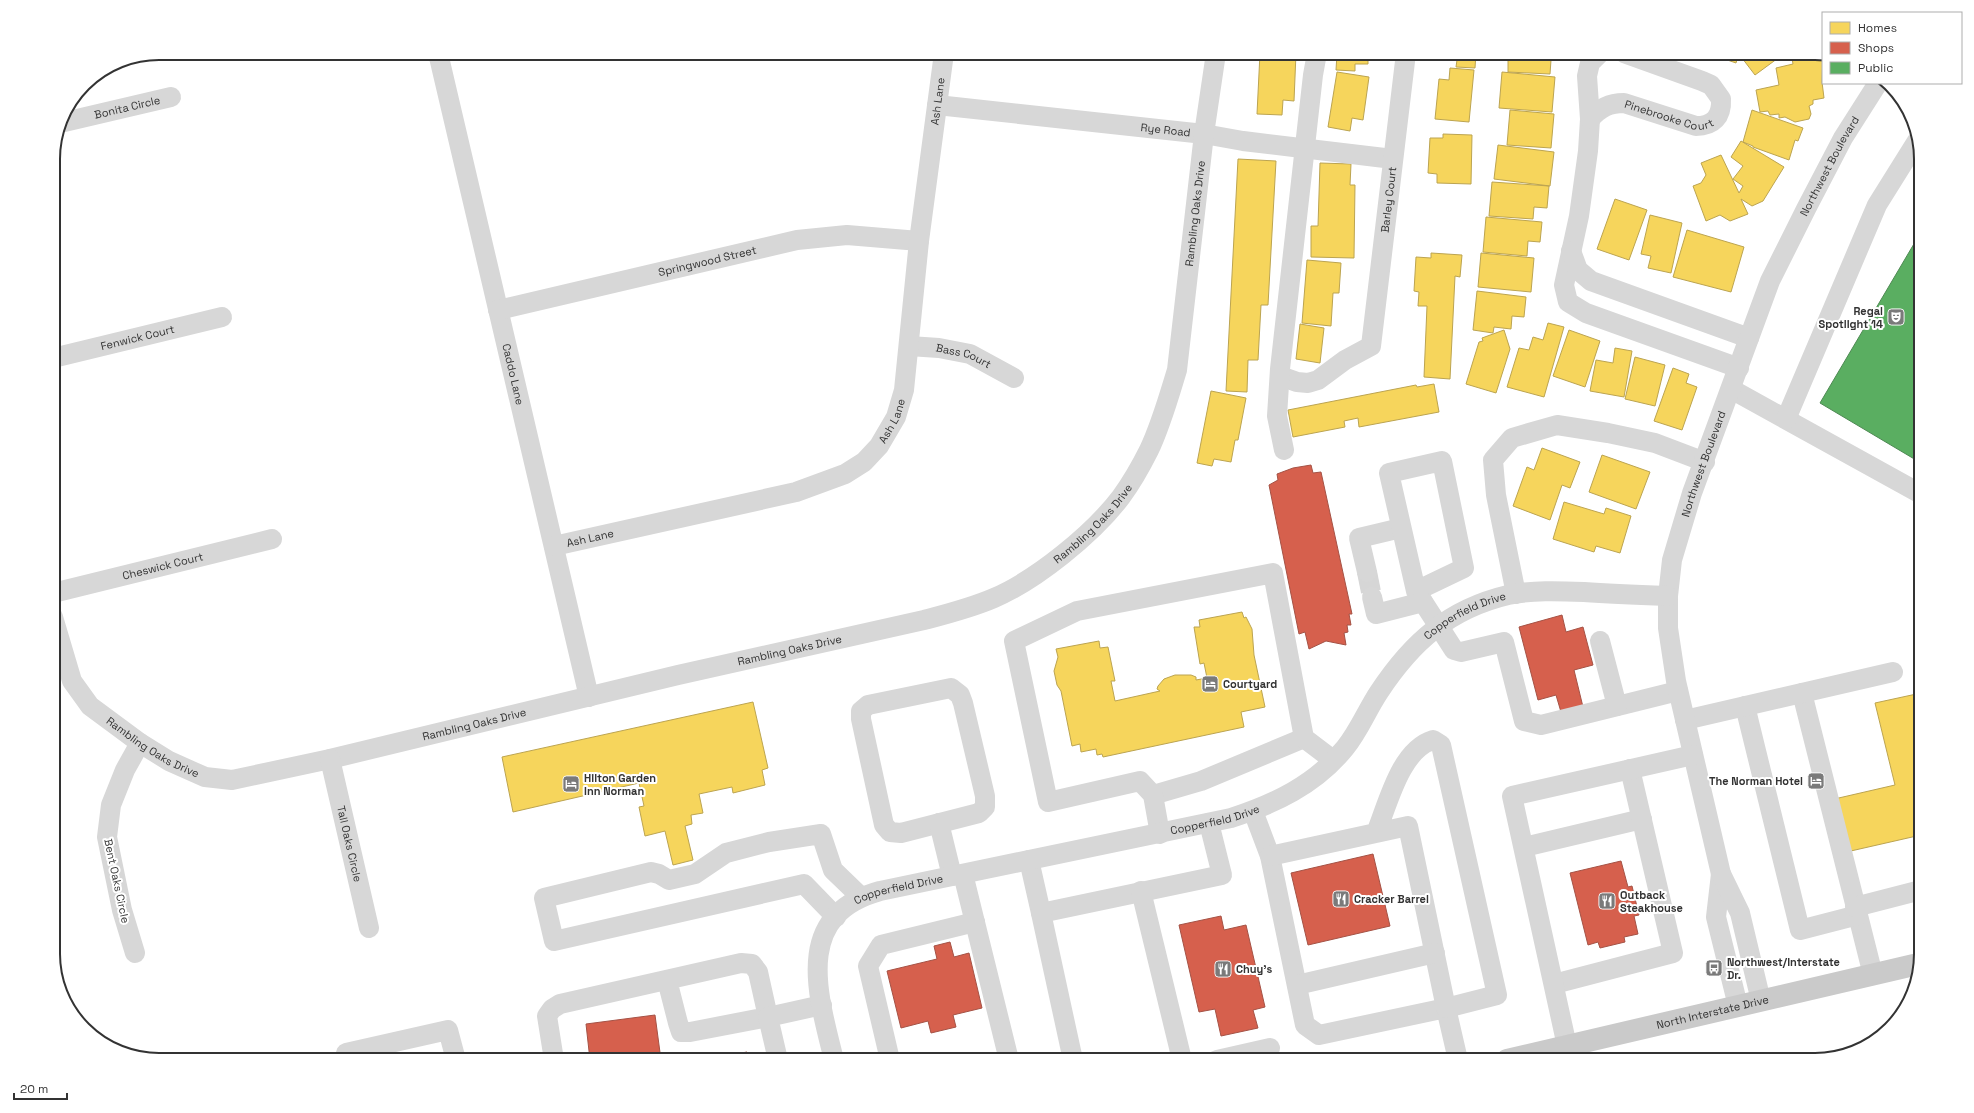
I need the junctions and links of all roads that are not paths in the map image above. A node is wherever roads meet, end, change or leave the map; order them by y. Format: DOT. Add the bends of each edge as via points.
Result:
graph roads {
  1 [pos="440,60"];
  2 [pos="943,60"];
  3 [pos="1215,60"];
  4 [pos="1316,60"];
  5 [pos="1405,60"];
  6 [pos="1594,60"];
  7 [pos="1643,60"];
  8 [pos="1877,84"];
  9 [pos="171,97"];
  10 [pos="937,105"];
  11 [pos="1590,119"];
  12 [pos="68,121"];
  13 [pos="1204,134"];
  14 [pos="1913,147"];
  15 [pos="1305,149"];
  16 [pos="1394,159"];
  17 [pos="920,241"];
  18 [pos="1571,251"];
  19 [pos="498,310"];
  20 [pos="222,317"];
  21 [pos="1749,338"];
  22 [pos="909,346"];
  23 [pos="60,356"];
  24 [pos="1739,368"];
  25 [pos="1280,376"];
  26 [pos="1014,378"];
  27 [pos="1731,389"];
  28 [pos="1786,419"];
  29 [pos="1284,450"];
  30 [pos="1705,462"];
  31 [pos="1914,490"];
  32 [pos="1401,528"];
  33 [pos="272,539"];
  34 [pos="554,546"];
  35 [pos="1367,572"];
  36 [pos="60,591"];
  37 [pos="1516,594"];
  38 [pos="1419,596"];
  39 [pos="1668,596"];
  40 [pos="1372,597"];
  41 [pos="1438,627"];
  42 [pos="60,640"];
  43 [pos="1600,641"];
  44 [pos="1893,672"];
  45 [pos="1678,691"];
  46 [pos="1802,693"];
  47 [pos="589,697"];
  48 [pos="1617,706"];
  49 [pos="1745,706"];
  50 [pos="1685,720"];
  51 [pos="1304,738"];
  52 [pos="140,743"];
  53 [pos="1693,755"];
  54 [pos="330,759"];
  55 [pos="1333,760"];
  56 [pos="1630,769"];
  57 [pos="1153,795"];
  58 [pos="1253,811"];
  59 [pos="1642,819"];
  60 [pos="939,823"];
  61 [pos="1209,823"];
  62 [pos="1376,833"];
  63 [pos="1160,834"];
  64 [pos="1524,847"];
  65 [pos="1270,856"];
  66 [pos="1029,860"];
  67 [pos="1722,874"];
  68 [pos="958,875"];
  69 [pos="1141,891"];
  70 [pos="1914,892"];
  71 [pos="861,897"];
  72 [pos="1856,911"];
  73 [pos="1041,913"];
  74 [pos="836,918"];
  75 [pos="975,922"];
  76 [pos="369,928"];
  77 [pos="135,953"];
  78 [pos="1435,953"];
  79 [pos="1913,965"];
  80 [pos="1873,975"];
  81 [pos="667,980"];
  82 [pos="1554,984"];
  83 [pos="1297,985"];
  84 [pos="1762,1001"];
  85 [pos="822,1005"];
  86 [pos="1738,1006"];
  87 [pos="1446,1008"];
  88 [pos="768,1017"];
  89 [pos="1567,1046"];
  90 [pos="1270,1048"];
  91 [pos="346,1053"];
  92 [pos="454,1053"];
  93 [pos="553,1053"];
  94 [pos="776,1053"];
  95 [pos="832,1053"];
  96 [pos="888,1053"];
  97 [pos="1004,1053"];
  98 [pos="1071,1053"];
  99 [pos="1180,1053"];
  100 [pos="1248,1053"];
  101 [pos="1456,1053"];
  102 [pos="1537,1053"];
  1 -- 19 [label="street, Caddo Lane"];
  2 -- 10 [label="street, Ash Lane"];
  3 -- 13 [label="street, Rambling Oaks Drive"];
  4 -- 15 [label="street"];
  5 -- 16 [label="street, Barley Court"];
  6 -- 11 [label="street" via="1587,76"];
  7 -- 11 [label="street, Pinebrooke Court" via="1711,85 1721,99 1720,113 1706,126 1696,126 1624,103 1614,103 1598,110"];
  8 -- 21 [label="street, Northwest Boulevard" via="1843,138 1806,209 1770,281"];
  9 -- 12 [label="street, Bonita Circle"];
  10 -- 13 [label="street, Rye Road"];
  10 -- 17 [label="street, Ash Lane"];
  11 -- 18 [label="street" via="1579,216"];
  13 -- 15 [label="street, Rye Road" via="1243,142"];
  13 -- 47 [label="street, Rambling Oaks Drive" via="1177,370 1150,448 1121,497 1098,522 1020,584 994,598 963,609"];
  14 -- 28 [label="street" via="1877,205"];
  15 -- 16 [label="street, Rye Road"];
  15 -- 25 [label="street"];
  16 -- 25 [label="street, Barley Court" via="1371,346 1345,360 1318,380 1308,383 1297,382"];
  17 -- 19 [label="street, Springwood Street" via="847,235 797,240"];
  17 -- 22 [label="street, Ash Lane"];
  18 -- 21 [label="street" via="1578,270 1591,281"];
  18 -- 24 [label="street" via="1564,285 1568,302 1575,307"];
  19 -- 34 [label="street, Caddo Lane"];
  20 -- 23 [label="street, Fenwick Court"];
  21 -- 24 [label="street, Northwest Boulevard"];
  22 -- 26 [label="street, Bass Court" via="940,348 970,354"];
  22 -- 34 [label="street, Ash Lane" via="904,390 889,432 864,462 846,474 796,492"];
  24 -- 27 [label="street, Northwest Boulevard"];
  25 -- 29 [label="street" via="1277,416"];
  27 -- 28 [label="street"];
  27 -- 30 [label="street, Northwest Boulevard"];
  28 -- 31 [label="street"];
  30 -- 37 [label="street" via="1655,443 1557,425 1512,438 1493,460 1496,495"];
  30 -- 39 [label="street, Northwest Boulevard" via="1681,525 1672,560"];
  32 -- 35 [label="street" via="1359,538"];
  32 -- 38 [label="street"];
  32 -- 38 [label="street" via="1389,473 1442,461 1464,568"];
  33 -- 36 [label="street, Cheswick Court"];
  34 -- 47 [label="street, Caddo Lane"];
  37 -- 39 [label="street, Copperfield Drive" via="1559,591"];
  37 -- 41 [label="street, Copperfield Drive" via="1471,607"];
  38 -- 40 [label="street" via="1376,614"];
  38 -- 41 [label="street"];
  39 -- 45 [label="street, Northwest Boulevard" via="1668,628"];
  41 -- 48 [label="street" via="1454,650 1461,652 1504,642 1524,721 1541,725"];
  41 -- 55 [label="street, Copperfield Drive" via="1420,640 1395,668 1357,730"];
  42 -- 52 [label="street, Rambling Oaks Drive" via="72,680 81,695 90,706"];
  43 -- 48 [label="street"];
  44 -- 46 [label="street"];
  45 -- 48 [label="street"];
  45 -- 50 [label="street, Northwest Boulevard"];
  46 -- 49 [label="street"];
  46 -- 72 [label="street"];
  47 -- 54 [label="street, Rambling Oaks Drive"];
  49 -- 50 [label="street"];
  49 -- 72 [label="street" via="1800,930"];
  50 -- 53 [label="street, Northwest Boulevard"];
  51 -- 55 [label="street"];
  51 -- 57 [label="street" via="1201,782"];
  51 -- 57 [label="street" via="1273,573 1077,611 1014,641 1048,802 1140,781"];
  52 -- 54 [label="street, Rambling Oaks Drive" via="188,770 221,780 248,777"];
  52 -- 77 [label="street, Bent Oaks Circle" via="111,805 107,837 122,910"];
  53 -- 56 [label="street"];
  53 -- 67 [label="street, Northwest Boulevard"];
  54 -- 76 [label="street, Tall Oaks Circle"];
  55 -- 58 [label="street, Copperfield Drive" via="1301,788"];
  56 -- 59 [label="street"];
  56 -- 64 [label="street" via="1512,796"];
  57 -- 63 [label="street"];
  58 -- 61 [label="street, Copperfield Drive"];
  58 -- 65 [label="street"];
  59 -- 64 [label="street"];
  59 -- 82 [label="street" via="1674,953"];
  60 -- 60 [label="street" via="979,813 985,807 985,796 960,695 951,688 941,689 868,705 861,711 860,719 884,825 890,832 901,833"];
  60 -- 68 [label="street"];
  61 -- 63 [label="street, Copperfield Drive"];
  61 -- 69 [label="street" via="1222,875"];
  62 -- 65 [label="street"];
  62 -- 78 [label="street" via="1408,826"];
  62 -- 87 [label="street" via="1402,769 1412,753 1424,742 1433,740 1441,745 1497,995"];
  63 -- 66 [label="street, Copperfield Drive"];
  64 -- 82 [label="street"];
  65 -- 83 [label="street"];
  66 -- 68 [label="street, Copperfield Drive"];
  66 -- 73 [label="street"];
  67 -- 84 [label="street, Northwest Boulevard" via="1740,913"];
  67 -- 86 [label="street, Northwest Boulevard" via="1716,917"];
  68 -- 71 [label="street, Copperfield Drive"];
  68 -- 75 [label="street"];
  69 -- 73 [label="street"];
  69 -- 99 [label="street"];
  70 -- 72 [label="street"];
  71 -- 74 [label="street, Copperfield Drive" via="849,904"];
  71 -- 74 [label="street" via="833,870 821,834 769,842 726,853 695,874 669,880 651,872 544,898 554,941 804,884"];
  72 -- 80 [label="street"];
  73 -- 98 [label="street"];
  74 -- 85 [label="street, Copperfield Drive" via="826,930 819,948 817,978"];
  75 -- 96 [label="street" via="881,945 868,966"];
  75 -- 97 [label="street"];
  78 -- 83 [label="street"];
  78 -- 87 [label="street"];
  79 -- 80 [label="main road, North Interstate Drive"];
  80 -- 84 [label="main road, North Interstate Drive"];
  81 -- 88 [label="street" via="681,1032"];
  81 -- 88 [label="street" via="741,964 752,964 758,972"];
  81 -- 93 [label="street" via="560,1004 552,1009 547,1016"];
  82 -- 89 [label="street"];
  83 -- 87 [label="street" via="1305,1025 1319,1035"];
  84 -- 86 [label="main road, North Interstate Drive"];
  85 -- 88 [label="street"];
  85 -- 95 [label="street, Copperfield Drive"];
  86 -- 89 [label="main road, North Interstate Drive"];
  87 -- 101 [label="street"];
  88 -- 94 [label="street"];
  89 -- 102 [label="main road, North Interstate Drive"];
  90 -- 100 [label="street"];
  91 -- 92 [label="street" via="448,1030"];
}
